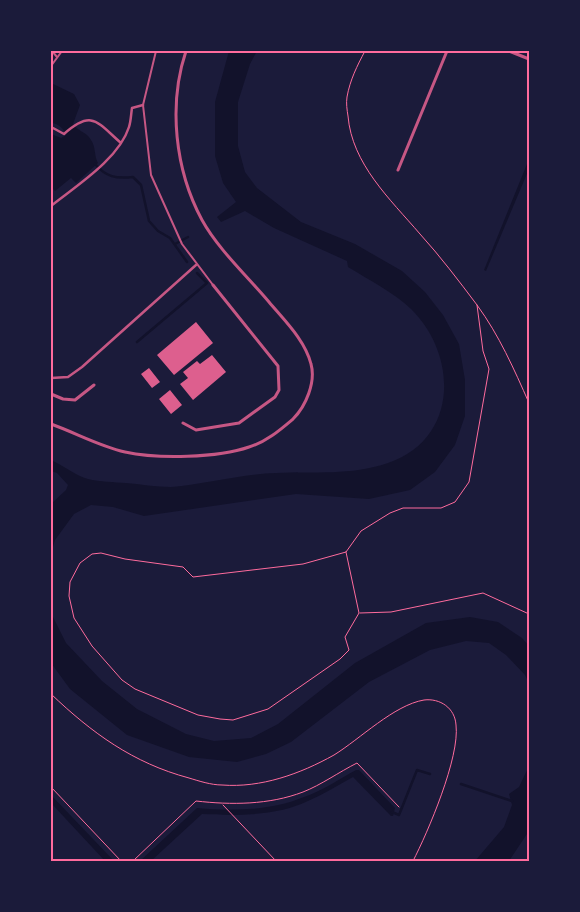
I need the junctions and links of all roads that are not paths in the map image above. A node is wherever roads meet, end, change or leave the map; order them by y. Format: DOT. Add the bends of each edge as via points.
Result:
graph roads {
  1 [pos="52,51"];
  2 [pos="62,51"];
  3 [pos="156,51"];
  4 [pos="186,51"];
  5 [pos="447,51"];
  6 [pos="509,51"];
  7 [pos="57,57"];
  8 [pos="529,59"];
  9 [pos="51,66"];
  10 [pos="143,106"];
  11 [pos="51,129"];
  12 [pos="121,144"];
  13 [pos="398,170"];
  14 [pos="51,206"];
  15 [pos="196,265"];
  16 [pos="213,285"];
  17 [pos="51,378"];
  18 [pos="94,385"];
  19 [pos="51,394"];
  20 [pos="183,423"];
  21 [pos="51,424"];
  1 -- 7 [label="lane"];
  2 -- 7 [label="lane"];
  3 -- 10 [label="lane"];
  4 -- 21 [label="street" via="177,93 176,130 189,190 202,220 216,241 305,348 312,365 308,396 297,415 279,432 250,447 199,456 127,452"];
  5 -- 13 [label="street"];
  6 -- 8 [label="street"];
  7 -- 9 [label="lane"];
  10 -- 12 [label="street" via="132,108 129,127"];
  10 -- 15 [label="lane" via="151,175 182,244"];
  11 -- 12 [label="street" via="64,134 75,124 92,120"];
  12 -- 14 [label="street"];
  15 -- 16 [label="lane"];
  15 -- 17 [label="street" via="82,368 68,377"];
  16 -- 20 [label="street" via="278,366 279,390 275,397 240,423 196,430"];
  18 -- 19 [label="street" via="75,400"];
}
